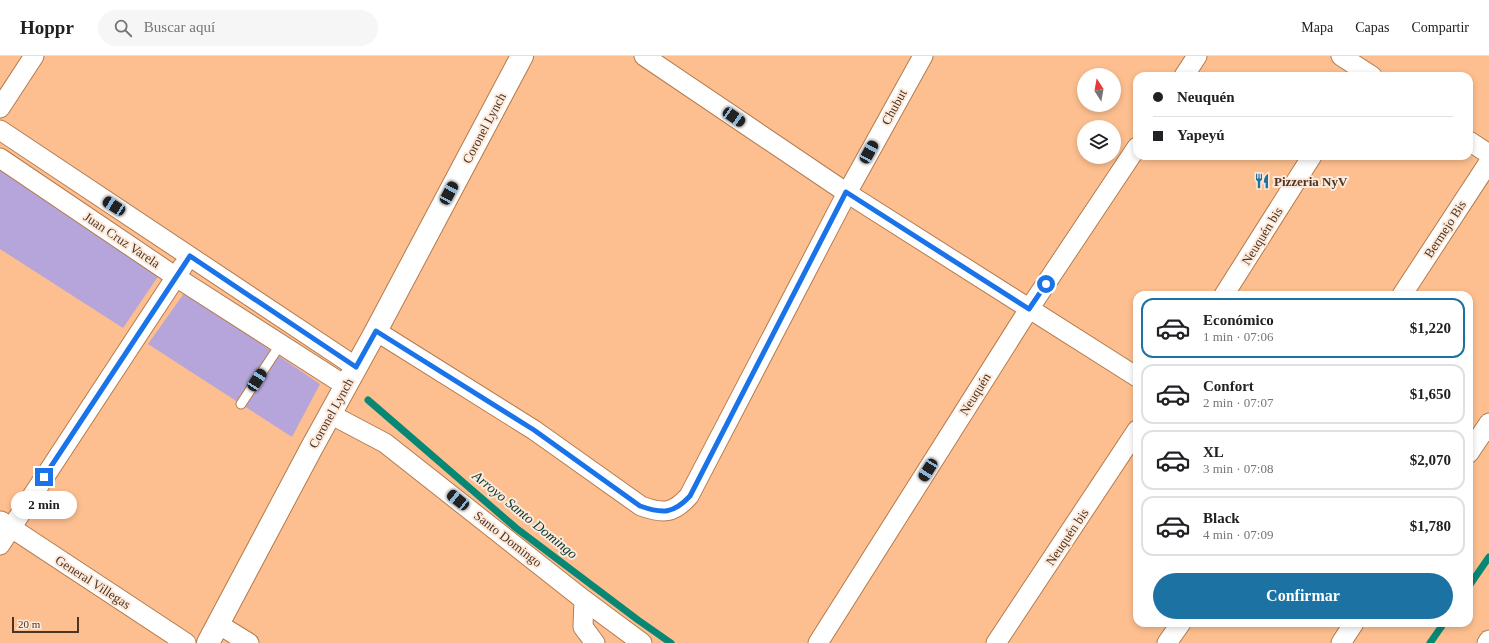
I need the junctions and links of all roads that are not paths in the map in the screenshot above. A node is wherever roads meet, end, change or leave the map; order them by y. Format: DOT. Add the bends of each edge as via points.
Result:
graph roads {
  1 [pos="34,56"];
  2 [pos="522,56"];
  3 [pos="644,56"];
  4 [pos="923,56"];
  5 [pos="1197,56"];
  6 [pos="1341,56"];
  7 [pos="1187,72"];
  8 [pos="1363,72"];
  9 [pos="0,108"];
  10 [pos="0,130"];
  11 [pos="1473,144"];
  12 [pos="1133,153"];
  13 [pos="1489,154"];
  14 [pos="0,158"];
  15 [pos="1309,160"];
  16 [pos="1489,162"];
  17 [pos="846,192"];
  18 [pos="190,256"];
  19 [pos="176,276"];
  20 [pos="1227,291"];
  21 [pos="1405,291"];
  22 [pos="1029,309"];
  23 [pos="376,331"];
  24 [pos="280,345"];
  25 [pos="356,367"];
  26 [pos="1133,375"];
  27 [pos="346,386"];
  28 [pos="241,404"];
  29 [pos="330,414"];
  30 [pos="1489,423"];
  31 [pos="1133,436"];
  32 [pos="1473,447"];
  33 [pos="6,524"];
  34 [pos="0,545"];
  35 [pos="584,600"];
  36 [pos="218,624"];
  37 [pos="1178,627"];
  38 [pos="1351,627"];
  39 [pos="1489,640"];
  40 [pos="186,643"];
  41 [pos="208,643"];
  42 [pos="250,643"];
  43 [pos="595,643"];
  44 [pos="642,643"];
  45 [pos="818,643"];
  46 [pos="996,643"];
  47 [pos="1167,643"];
  48 [pos="1341,643"];
  49 [pos="1487,643"];
  1 -- 9 [label="street"];
  2 -- 23 [label="street, Coronel Lynch"];
  3 -- 17 [label="street"];
  4 -- 17 [label="street, Chubut"];
  5 -- 7 [label="street"];
  6 -- 8 [label="street"];
  10 -- 18 [label="street"];
  11 -- 13 [label="street"];
  12 -- 22 [label="street, Neuquén"];
  14 -- 19 [label="street, Juan Cruz Varela"];
  15 -- 20 [label="street, Neuquén bis"];
  16 -- 21 [label="street, Bermejo Bis"];
  17 -- 22 [label="street"];
  17 -- 23 [label="street, Chubut" via="690,496 680,506 668,512 640,506 534,430"];
  18 -- 19 [label="street"];
  18 -- 25 [label="street"];
  19 -- 24 [label="street, Juan Cruz Varela"];
  19 -- 33 [label="street"];
  22 -- 26 [label="street"];
  22 -- 45 [label="street, Neuquén"];
  23 -- 25 [label="street, Coronel Lynch"];
  24 -- 27 [label="street, Juan Cruz Varela"];
  24 -- 28 [label="lane"];
  25 -- 27 [label="street, Coronel Lynch"];
  27 -- 29 [label="street, Coronel Lynch"];
  29 -- 35 [label="street, Santo Domingo" via="385,443"];
  29 -- 36 [label="street, Coronel Lynch"];
  30 -- 32 [label="street"];
  31 -- 46 [label="street, Neuquén bis"];
  33 -- 34 [label="street"];
  33 -- 40 [label="street, General Villegas"];
  35 -- 43 [label="street" via="583,627"];
  35 -- 44 [label="street, Santo Domingo"];
  36 -- 41 [label="street, Coronel Lynch"];
  36 -- 42 [label="street"];
  37 -- 47 [label="street"];
  38 -- 48 [label="street"];
  39 -- 49 [label="street"];
}
